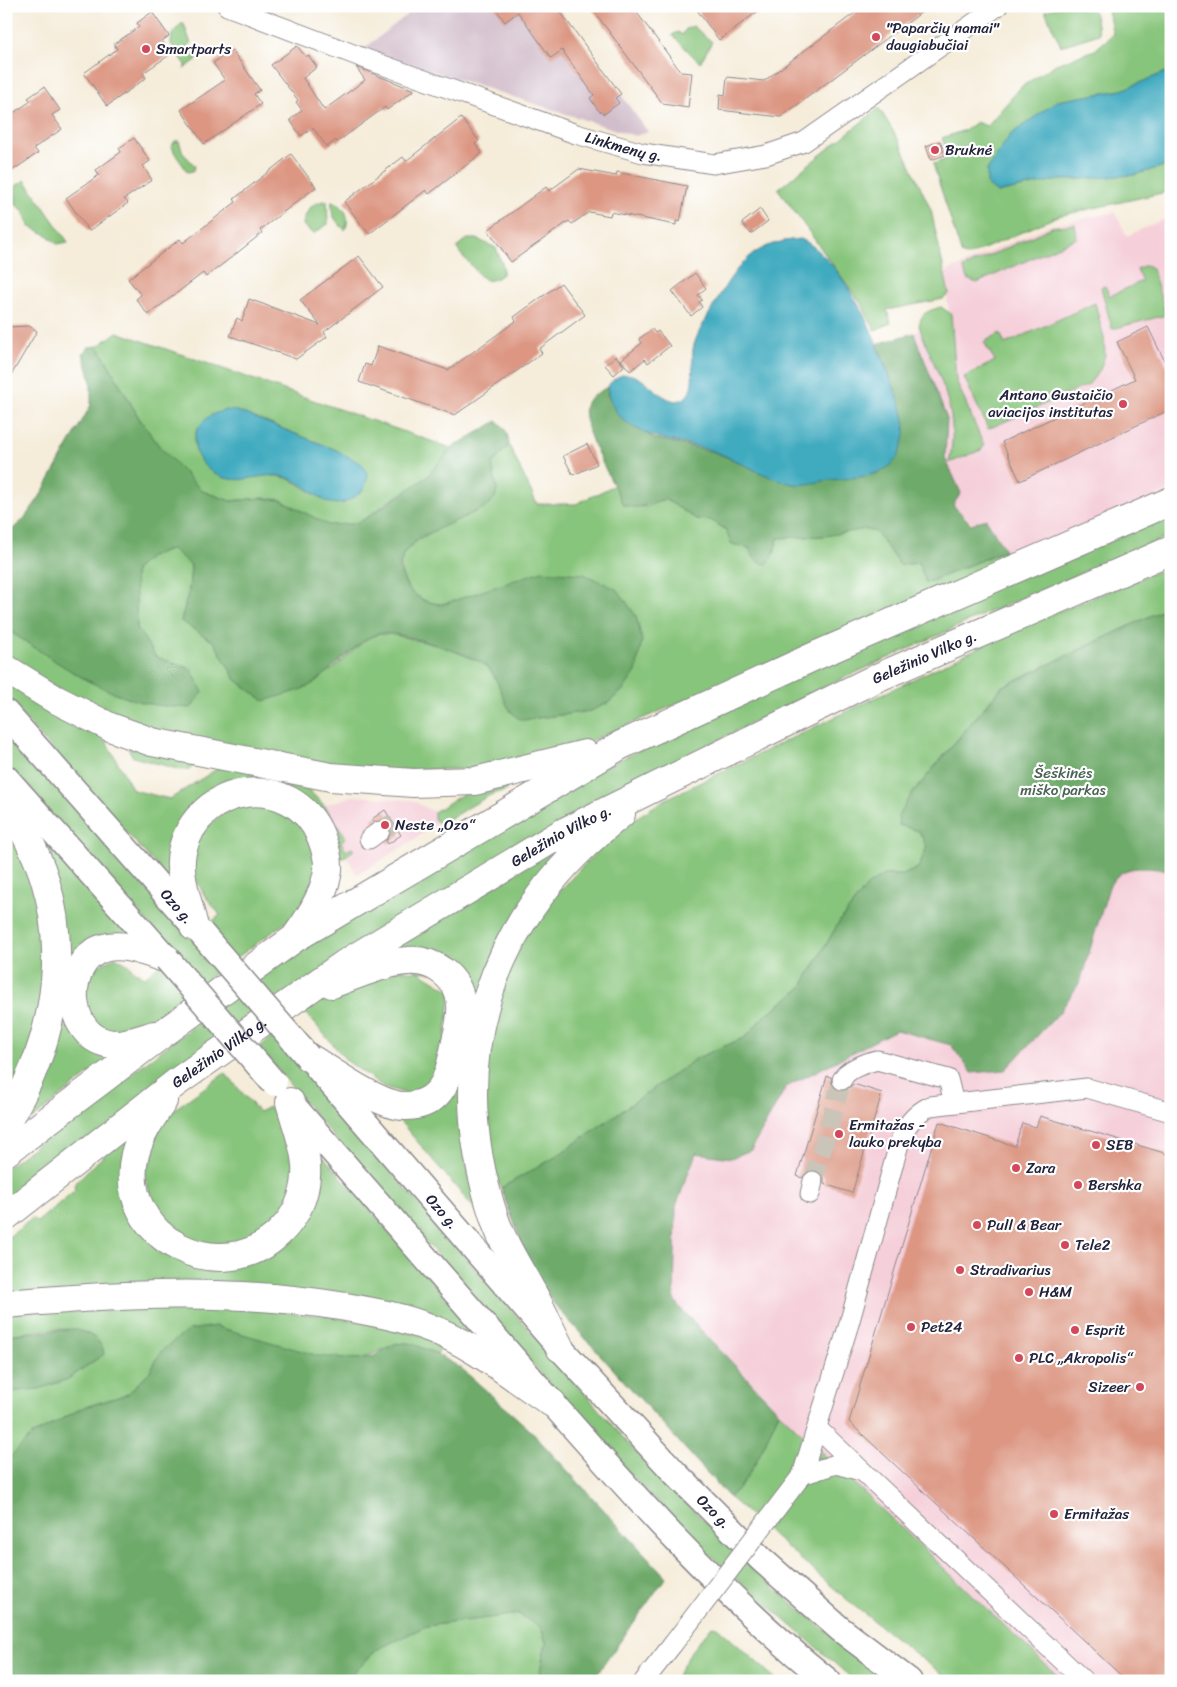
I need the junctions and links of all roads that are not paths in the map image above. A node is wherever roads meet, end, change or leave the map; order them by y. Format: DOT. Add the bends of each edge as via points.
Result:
graph roads {
  1 [pos="227,6"];
  2 [pos="998,6"];
  3 [pos="1171,502"];
  4 [pos="1171,550"];
  5 [pos="6,669"];
  6 [pos="6,713"];
  7 [pos="621,745"];
  8 [pos="6,778"];
  9 [pos="661,783"];
  10 [pos="6,797"];
  11 [pos="198,930"];
  12 [pos="295,938"];
  13 [pos="167,959"];
  14 [pos="298,997"];
  15 [pos="165,1032"];
  16 [pos="308,1057"];
  17 [pos="842,1080"];
  18 [pos="176,1082"];
  19 [pos="282,1092"];
  20 [pos="954,1103"];
  21 [pos="1171,1112"];
  22 [pos="6,1122"];
  23 [pos="6,1152"];
  24 [pos="6,1216"];
  25 [pos="6,1304"];
  26 [pos="560,1348"];
  27 [pos="552,1403"];
  28 [pos="818,1429"];
  29 [pos="863,1472"];
  30 [pos="802,1475"];
  31 [pos="798,1657"];
  32 [pos="644,1681"];
  33 [pos="808,1681"];
  34 [pos="828,1681"];
  35 [pos="909,1681"];
  36 [pos="1084,1681"];
  1 -- 2 [label="street, Linkmenų g." via="576,134 643,153 714,164 766,155 804,142"];
  3 -- 7 [label="highway" via="815,656"];
  4 -- 9 [label="highway, Geležinio Vilko g." via="872,680"];
  5 -- 7 [label="highway" via="110,727 152,742 331,777 413,783 475,781"];
  6 -- 11 [label="main road, Ozo g."];
  7 -- 12 [label="highway"];
  8 -- 13 [label="main road"];
  9 -- 14 [label="highway, Geležinio Vilko g." via="562,833 468,888 346,963"];
  9 -- 26 [label="highway" via="580,851 533,904 492,980 476,1041 472,1088 486,1191 512,1259"];
  10 -- 22 [label="highway" via="45,879 56,935 53,996 38,1060"];
  11 -- 12 [label="highway" via="182,876 181,853 186,838 210,806 226,797 257,791 294,802 309,815 325,847 328,872 309,920"];
  11 -- 16 [label="main road, Ozo g., bridge"];
  12 -- 15 [label="highway"];
  13 -- 15 [label="highway" via="130,947 103,948 82,965 74,997 74,1011 80,1024 102,1042 130,1042"];
  13 -- 19 [label="main road, bridge"];
  14 -- 16 [label="highway" via="407,960 440,968 454,984 460,998 460,1024 449,1076 439,1092 426,1102 404,1106 390,1104"];
  14 -- 18 [label="highway, Geležinio Vilko g."];
  15 -- 23 [label="highway"];
  16 -- 26 [label="main road, Ozo g."];
  17 -- 20 [label="street" via="849,1072 877,1060 948,1079"];
  18 -- 19 [label="highway" via="142,1135 135,1155 136,1192 146,1216 166,1241 202,1256 221,1258 259,1250 274,1239 288,1224 304,1193 306,1166"];
  18 -- 24 [label="highway, Geležinio Vilko g."];
  19 -- 27 [label="main road"];
  20 -- 21 [label="street" via="1087,1088"];
  20 -- 28 [label="street" via="919,1111 903,1130"];
  25 -- 27 [label="highway" via="101,1296 193,1295 294,1299 365,1311 421,1325 453,1338"];
  26 -- 35 [label="main road, Ozo g." via="675,1473 761,1559 840,1629"];
  27 -- 31 [label="main road" via="715,1581"];
  28 -- 29 [label="street"];
  28 -- 30 [label="street"];
  29 -- 30 [label="street" via="836,1464"];
  29 -- 36 [label="street"];
  30 -- 32 [label="street, bridge"];
  31 -- 33 [label="main road"];
  31 -- 34 [label="main road"];
}
